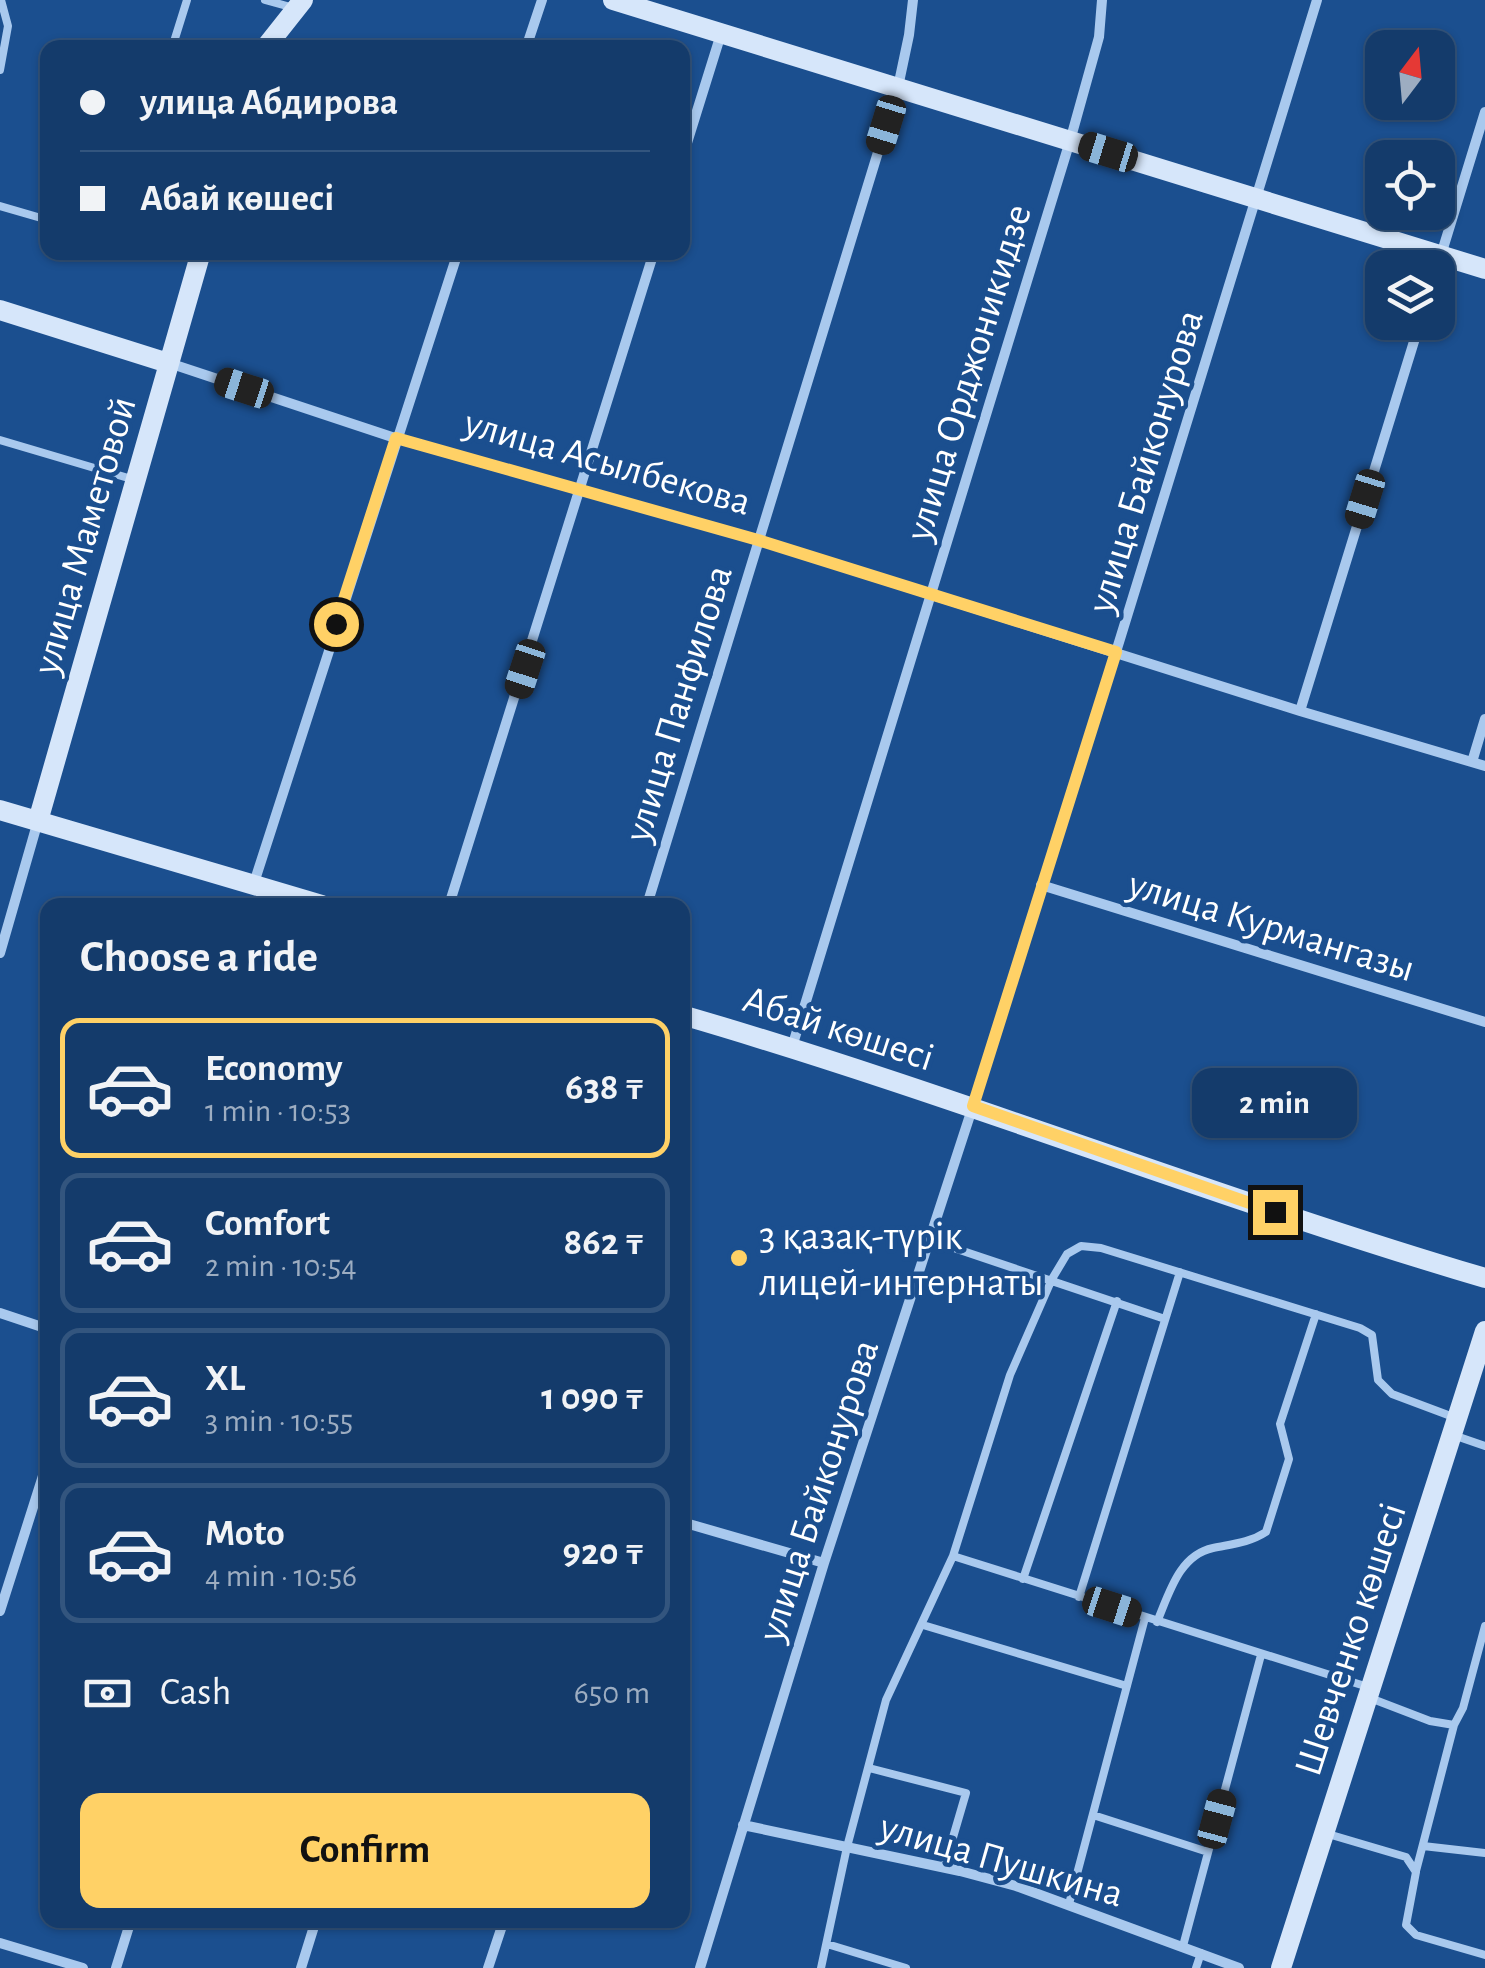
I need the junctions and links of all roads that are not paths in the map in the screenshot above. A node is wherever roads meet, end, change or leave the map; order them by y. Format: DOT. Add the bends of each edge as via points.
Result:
graph roads {
  1 [pos="2,0"];
  2 [pos="187,0"];
  3 [pos="264,0"];
  4 [pos="542,0"];
  5 [pos="614,0"];
  6 [pos="912,0"];
  7 [pos="1102,0"];
  8 [pos="1317,0"];
  9 [pos="299,4"];
  10 [pos="672,9"];
  11 [pos="721,32"];
  12 [pos="174,40"];
  13 [pos="271,40"];
  14 [pos="529,40"];
  15 [pos="0,70"];
  16 [pos="898,87"];
  17 [pos="1485,112"];
  18 [pos="690,133"];
  19 [pos="1070,141"];
  20 [pos="1258,197"];
  21 [pos="0,206"];
  22 [pos="40,218"];
  23 [pos="1408,250"];
  24 [pos="1442,250"];
  25 [pos="198,260"];
  26 [pos="455,260"];
  27 [pos="652,260"];
  28 [pos="1455,264"];
  29 [pos="1485,269"];
  30 [pos="0,310"];
  31 [pos="1414,340"];
  32 [pos="168,363"];
  33 [pos="396,438"];
  34 [pos="0,440"];
  35 [pos="135,480"];
  36 [pos="582,492"];
  37 [pos="758,540"];
  38 [pos="930,594"];
  39 [pos="1116,652"];
  40 [pos="1300,711"];
  41 [pos="1485,720"];
  42 [pos="1472,762"];
  43 [pos="1485,766"];
  44 [pos="0,810"];
  45 [pos="38,822"];
  46 [pos="254,884"];
  47 [pos="1041,886"];
  48 [pos="299,898"];
  49 [pos="451,898"];
  50 [pos="649,898"];
  51 [pos="0,953"];
  52 [pos="690,1017"];
  53 [pos="1485,1022"];
  54 [pos="792,1047"];
  55 [pos="973,1106"];
  56 [pos="930,1240"];
  57 [pos="1180,1272"];
  58 [pos="1485,1278"];
  59 [pos="1052,1279"];
  60 [pos="1116,1301"];
  61 [pos="0,1313"];
  62 [pos="1316,1314"];
  63 [pos="1165,1319"];
  64 [pos="40,1326"];
  65 [pos="1485,1331"];
  66 [pos="1454,1426"];
  67 [pos="1485,1446"];
  68 [pos="40,1485"];
  69 [pos="690,1524"];
  70 [pos="953,1556"];
  71 [pos="824,1563"];
  72 [pos="1024,1579"];
  73 [pos="1079,1596"];
  74 [pos="0,1611"];
  75 [pos="1146,1618"];
  76 [pos="1157,1622"];
  77 [pos="923,1626"];
  78 [pos="1485,1626"];
  79 [pos="1261,1655"];
  80 [pos="1127,1686"];
  81 [pos="1368,1692"];
  82 [pos="1454,1725"];
  83 [pos="869,1768"];
  84 [pos="1093,1815"];
  85 [pos="744,1824"];
  86 [pos="1324,1833"];
  87 [pos="1423,1846"];
  88 [pos="848,1847"];
  89 [pos="1208,1852"];
  90 [pos="1485,1853"];
  91 [pos="944,1868"];
  92 [pos="1416,1872"];
  93 [pos="1069,1904"];
  94 [pos="128,1928"];
  95 [pos="313,1928"];
  96 [pos="501,1928"];
  97 [pos="0,1943"];
  98 [pos="827,1944"];
  99 [pos="1183,1946"];
  100 [pos="1202,1954"];
  101 [pos="1485,1955"];
  102 [pos="83,1968"];
  103 [pos="116,1968"];
  104 [pos="300,1968"];
  105 [pos="488,1968"];
  106 [pos="700,1968"];
  107 [pos="821,1968"];
  108 [pos="906,1968"];
  109 [pos="1196,1968"];
  110 [pos="1238,1968"];
  111 [pos="1282,1968"];
  1 -- 15 [label="lane" via="8,26"];
  2 -- 12 [label="lane"];
  3 -- 9 [label="lane"];
  4 -- 14 [label="street"];
  5 -- 10 [label="street"];
  6 -- 16 [label="street, улица Панфилова"];
  7 -- 19 [label="street, улица Орджоникидзе" via="1099,37"];
  8 -- 20 [label="street, улица Байконурова"];
  9 -- 13 [label="street"];
  10 -- 11 [label="street"];
  11 -- 16 [label="street"];
  11 -- 18 [label="street"];
  16 -- 19 [label="street"];
  16 -- 37 [label="street, улица Панфилова"];
  17 -- 24 [label="street"];
  19 -- 20 [label="street"];
  19 -- 38 [label="street, улица Орджоникидзе"];
  20 -- 23 [label="street"];
  20 -- 39 [label="street, улица Байконурова"];
  21 -- 22 [label="lane"];
  25 -- 32 [label="street, улица Маметовой"];
  26 -- 33 [label="street"];
  27 -- 36 [label="street"];
  28 -- 29 [label="street"];
  30 -- 32 [label="street, улица Асылбекова"];
  31 -- 40 [label="street"];
  32 -- 33 [label="street, улица Асылбекова"];
  32 -- 35 [label="street, улица Маметовой"];
  33 -- 36 [label="street, улица Асылбекова"];
  33 -- 46 [label="street"];
  34 -- 35 [label="lane"];
  35 -- 45 [label="street, улица Маметовой"];
  36 -- 37 [label="street, улица Асылбекова"];
  36 -- 49 [label="street"];
  37 -- 38 [label="street, улица Асылбекова"];
  37 -- 50 [label="street, улица Панфилова"];
  38 -- 39 [label="street, улица Асылбекова"];
  38 -- 54 [label="street, улица Орджоникидзе"];
  39 -- 40 [label="street, улица Асылбекова"];
  39 -- 47 [label="street, улица Байконурова"];
  40 -- 42 [label="street, улица Асылбекова"];
  41 -- 42 [label="street"];
  42 -- 43 [label="street, улица Асылбекова"];
  44 -- 45 [label="street"];
  45 -- 46 [label="street"];
  45 -- 51 [label="street, улица Маметовой"];
  46 -- 48 [label="street"];
  47 -- 53 [label="street, улица Курмангазы"];
  47 -- 55 [label="street, улица Байконурова"];
  52 -- 54 [label="street, Абай көшесі"];
  54 -- 55 [label="street, Абай көшесі"];
  55 -- 56 [label="street, улица Байконурова"];
  55 -- 58 [label="street, Абай көшесі"];
  56 -- 59 [label="lane"];
  56 -- 71 [label="street, улица Байконурова"];
  57 -- 59 [label="lane" via="1081,1246 1067,1254"];
  57 -- 62 [label="lane"];
  57 -- 63 [label="lane"];
  59 -- 60 [label="lane"];
  59 -- 70 [label="lane" via="1010,1374"];
  60 -- 63 [label="lane"];
  60 -- 72 [label="lane"];
  61 -- 64 [label="street"];
  62 -- 66 [label="lane" via="1372,1335 1378,1380"];
  62 -- 76 [label="lane" via="1280,1424 1288,1459 1266,1532 1206,1549 1182,1567"];
  63 -- 73 [label="lane"];
  65 -- 66 [label="street, Шевченко көшесі"];
  66 -- 67 [label="lane"];
  66 -- 81 [label="street, Шевченко көшесі"];
  68 -- 74 [label="street"];
  69 -- 71 [label="street"];
  70 -- 72 [label="lane"];
  70 -- 77 [label="lane"];
  71 -- 85 [label="street, улица Байконурова"];
  72 -- 73 [label="lane"];
  73 -- 75 [label="lane"];
  75 -- 76 [label="lane"];
  75 -- 80 [label="lane"];
  76 -- 79 [label="lane"];
  77 -- 80 [label="lane"];
  77 -- 83 [label="lane" via="886,1700"];
  78 -- 82 [label="lane"];
  79 -- 81 [label="lane"];
  79 -- 89 [label="lane"];
  80 -- 84 [label="lane"];
  81 -- 82 [label="lane"];
  81 -- 86 [label="street, Шевченко көшесі"];
  82 -- 87 [label="lane"];
  83 -- 88 [label="lane"];
  83 -- 91 [label="lane" via="966,1793"];
  84 -- 89 [label="lane"];
  84 -- 93 [label="lane"];
  85 -- 88 [label="street, улица Пушкина"];
  85 -- 106 [label="street, улица Байконурова"];
  86 -- 92 [label="lane" via="1406,1857"];
  86 -- 111 [label="street, Шевченко көшесі"];
  87 -- 90 [label="lane"];
  87 -- 92 [label="lane"];
  88 -- 91 [label="street, улица Пушкина"];
  88 -- 98 [label="lane"];
  89 -- 99 [label="lane"];
  91 -- 93 [label="street, улица Пушкина"];
  92 -- 101 [label="lane" via="1406,1925 1416,1935"];
  93 -- 99 [label="street, улица Пушкина"];
  94 -- 103 [label="street"];
  95 -- 104 [label="street"];
  96 -- 105 [label="street"];
  97 -- 102 [label="street"];
  98 -- 107 [label="lane"];
  98 -- 108 [label="lane"];
  99 -- 100 [label="street, улица Пушкина"];
  100 -- 109 [label="lane"];
  100 -- 110 [label="street, улица Пушкина"];
}
